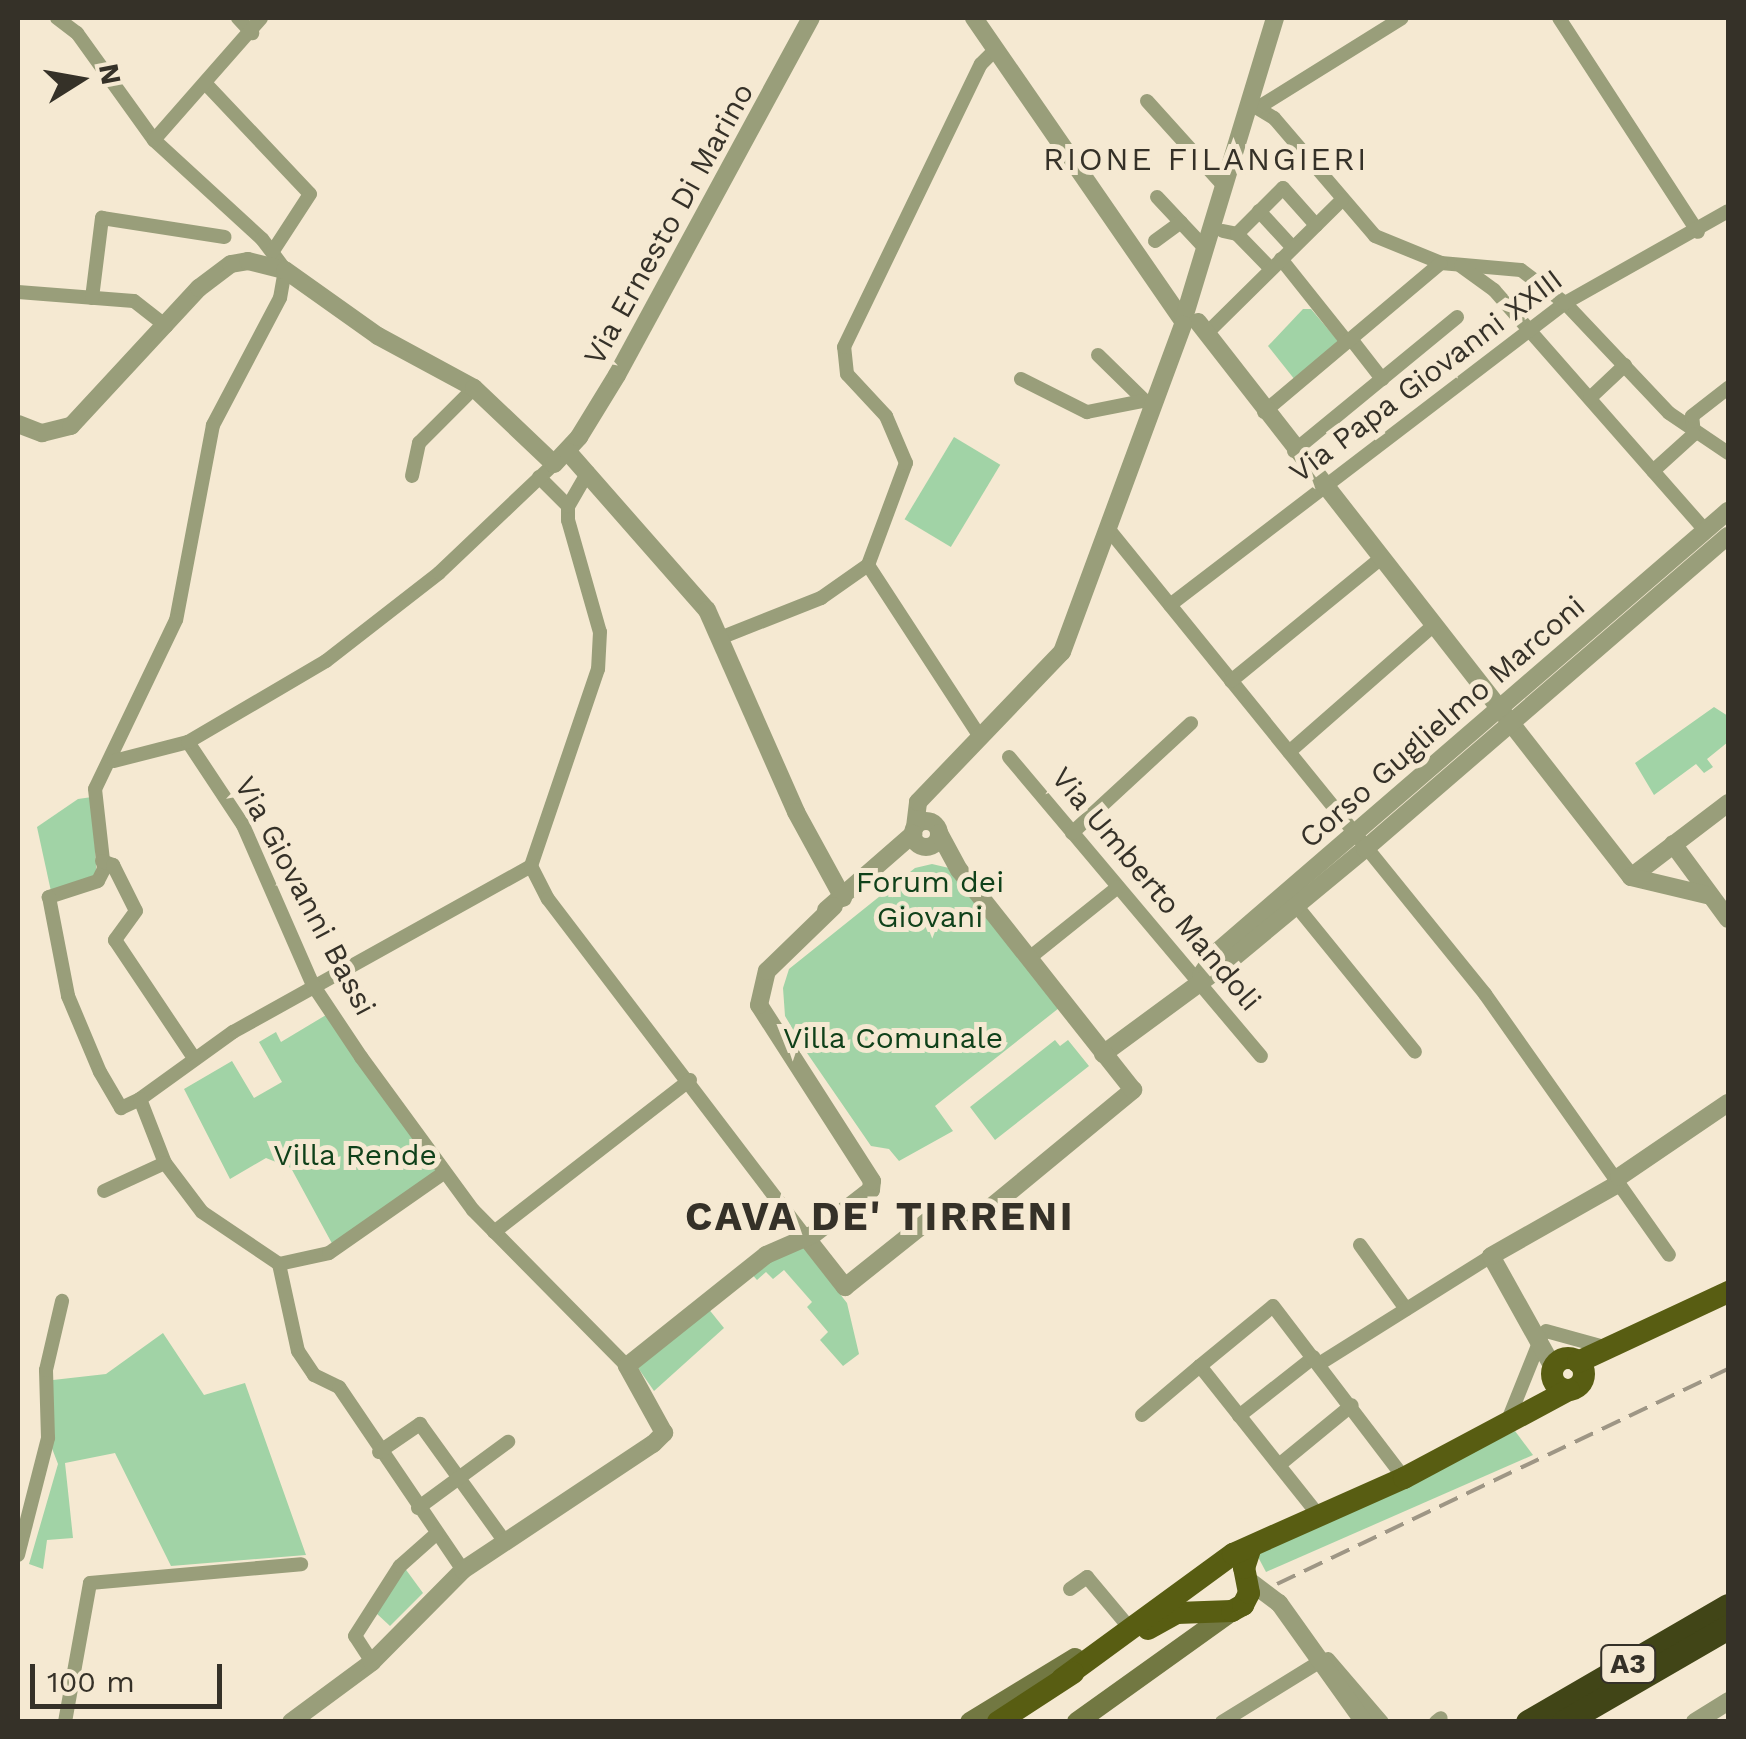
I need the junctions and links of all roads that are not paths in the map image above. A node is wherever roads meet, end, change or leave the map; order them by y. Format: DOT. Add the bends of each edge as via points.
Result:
graph roads {
  1 [pos="57,18"];
  2 [pos="88,18"];
  3 [pos="238,18"];
  4 [pos="261,18"];
  5 [pos="811,18"];
  6 [pos="974,18"];
  7 [pos="1275,18"];
  8 [pos="1402,18"];
  9 [pos="1559,18"];
  10 [pos="76,33"];
  11 [pos="252,34"];
  12 [pos="1000,56"];
  13 [pos="206,84"];
  14 [pos="1148,101"];
  15 [pos="1254,106"];
  16 [pos="154,140"];
  17 [pos="1220,182"];
  18 [pos="1157,196"];
  19 [pos="1342,200"];
  20 [pos="1259,211"];
  21 [pos="1728,212"];
  22 [pos="1181,222"];
  23 [pos="1316,225"];
  24 [pos="1698,232"];
  25 [pos="225,237"];
  26 [pos="1155,241"];
  27 [pos="1203,246"];
  28 [pos="1292,248"];
  29 [pos="273,251"];
  30 [pos="1441,263"];
  31 [pos="1276,264"];
  32 [pos="1461,266"];
  33 [pos="285,270"];
  34 [pos="18,292"];
  35 [pos="92,298"];
  36 [pos="1565,303"];
  37 [pos="1458,317"];
  38 [pos="166,326"];
  39 [pos="1195,327"];
  40 [pos="1529,329"];
  41 [pos="1349,340"];
  42 [pos="1098,355"];
  43 [pos="1625,365"];
  44 [pos="1382,378"];
  45 [pos="1021,379"];
  46 [pos="474,388"];
  47 [pos="1728,388"];
  48 [pos="1590,398"];
  49 [pos="1148,404"];
  50 [pos="1264,412"];
  51 [pos="18,424"];
  52 [pos="1694,434"];
  53 [pos="1294,451"];
  54 [pos="1728,453"];
  55 [pos="554,464"];
  56 [pos="1653,471"];
  57 [pos="588,472"];
  58 [pos="412,476"];
  59 [pos="1324,488"];
  60 [pos="568,506"];
  61 [pos="1728,510"];
  62 [pos="1705,530"];
  63 [pos="1110,531"];
  64 [pos="1728,536"];
  65 [pos="1380,559"];
  66 [pos="868,565"];
  67 [pos="1644,584"];
  68 [pos="1657,599"];
  69 [pos="1170,605"];
  70 [pos="1432,626"];
  71 [pos="720,638"];
  72 [pos="1588,644"];
  73 [pos="1231,680"];
  74 [pos="1504,717"];
  75 [pos="1191,723"];
  76 [pos="980,737"];
  77 [pos="188,742"];
  78 [pos="1289,752"];
  79 [pos="1008,757"];
  80 [pos="114,760"];
  81 [pos="1728,802"];
  82 [pos="1072,833"];
  83 [pos="924,837"];
  84 [pos="1360,843"];
  85 [pos="1666,849"];
  86 [pos="102,861"];
  87 [pos="531,866"];
  88 [pos="1630,877"];
  89 [pos="1668,886"];
  90 [pos="1118,887"];
  91 [pos="1711,896"];
  92 [pos="1292,900"];
  93 [pos="839,902"];
  94 [pos="1728,919"];
  95 [pos="1028,960"];
  96 [pos="1198,980"];
  97 [pos="313,985"];
  98 [pos="1415,1052"];
  99 [pos="1103,1054"];
  100 [pos="1261,1056"];
  101 [pos="194,1058"];
  102 [pos="690,1080"];
  103 [pos="140,1099"];
  104 [pos="1728,1103"];
  105 [pos="165,1162"];
  106 [pos="445,1172"];
  107 [pos="1618,1177"];
  108 [pos="104,1191"];
  109 [pos="494,1232"];
  110 [pos="805,1236"];
  111 [pos="1360,1245"];
  112 [pos="1495,1254"];
  113 [pos="1668,1255"];
  114 [pos="278,1264"];
  115 [pos="1728,1292"];
  116 [pos="62,1301"];
  117 [pos="1406,1308"];
  118 [pos="1544,1334"];
  119 [pos="1614,1350"];
  120 [pos="1317,1360"];
  121 [pos="627,1366"];
  122 [pos="1200,1366"];
  123 [pos="1568,1373"];
  124 [pos="1352,1404"];
  125 [pos="1142,1414"];
  126 [pos="1240,1416"];
  127 [pos="1513,1420"];
  128 [pos="508,1442"];
  129 [pos="379,1452"];
  130 [pos="1279,1466"];
  131 [pos="459,1478"];
  132 [pos="1404,1478"];
  133 [pos="418,1508"];
  134 [pos="1320,1518"];
  135 [pos="436,1534"];
  136 [pos="505,1542"];
  137 [pos="1250,1549"];
  138 [pos="18,1555"];
  139 [pos="301,1564"];
  140 [pos="463,1570"];
  141 [pos="1212,1570"];
  142 [pos="1246,1578"];
  143 [pos="1070,1589"];
  144 [pos="1279,1603"];
  145 [pos="1728,1606"];
  146 [pos="1240,1610"];
  147 [pos="1128,1626"];
  148 [pos="1728,1626"];
  149 [pos="1305,1639"];
  150 [pos="372,1662"];
  151 [pos="1319,1662"];
  152 [pos="1062,1680"];
  153 [pos="1728,1701"];
  154 [pos="64,1722"];
  155 [pos="291,1722"];
  156 [pos="970,1722"];
  157 [pos="998,1722"];
  158 [pos="1076,1722"];
  159 [pos="1222,1722"];
  160 [pos="1364,1722"];
  161 [pos="1382,1722"];
  162 [pos="1528,1722"];
  163 [pos="1564,1722"];
  164 [pos="1695,1722"];
  1 -- 10 [label="street"];
  2 -- 10 [label="street"];
  3 -- 11 [label="street"];
  4 -- 11 [label="street"];
  5 -- 55 [label="street, Via Ernesto Di Marino" via="706,218"];
  6 -- 12 [label="street"];
  7 -- 15 [label="street"];
  8 -- 15 [label="street"];
  9 -- 24 [label="street"];
  10 -- 16 [label="street"];
  11 -- 13 [label="street"];
  12 -- 39 [label="street"];
  12 -- 66 [label="street" via="979,76 844,348 848,374 886,416 906,462"];
  13 -- 16 [label="street"];
  13 -- 29 [label="street" via="310,194"];
  14 -- 17 [label="street"];
  15 -- 17 [label="street"];
  15 -- 19 [label="street"];
  16 -- 29 [label="street"];
  17 -- 27 [label="street"];
  18 -- 22 [label="street"];
  19 -- 23 [label="street"];
  19 -- 30 [label="street" via="1387,244"];
  20 -- 23 [label="street" via="1282,188"];
  20 -- 28 [label="street"];
  20 -- 31 [label="street" via="1230,232"];
  21 -- 24 [label="street, Via Papa Giovanni XXIII"];
  22 -- 26 [label="street"];
  22 -- 27 [label="street"];
  23 -- 28 [label="street"];
  24 -- 36 [label="street, Via Papa Giovanni XXIII"];
  25 -- 35 [label="street" via="102,218"];
  27 -- 39 [label="street"];
  28 -- 31 [label="street"];
  29 -- 33 [label="street"];
  30 -- 32 [label="street"];
  30 -- 41 [label="street"];
  31 -- 39 [label="street"];
  31 -- 41 [label="street"];
  32 -- 36 [label="street" via="1521,270"];
  32 -- 40 [label="street"];
  33 -- 38 [label="street" via="232,264"];
  33 -- 46 [label="street" via="378,336"];
  33 -- 80 [label="street" via="280,298 214,424 176,620"];
  34 -- 35 [label="street"];
  35 -- 38 [label="street" via="134,301"];
  36 -- 40 [label="street, Via Papa Giovanni XXIII"];
  36 -- 43 [label="street"];
  37 -- 44 [label="street"];
  38 -- 51 [label="street" via="72,426 42,433"];
  39 -- 49 [label="street"];
  39 -- 50 [label="street"];
  40 -- 48 [label="street"];
  40 -- 59 [label="street, Via Papa Giovanni XXIII"];
  41 -- 44 [label="street"];
  41 -- 50 [label="street"];
  42 -- 49 [label="street"];
  43 -- 48 [label="street"];
  43 -- 52 [label="street"];
  44 -- 53 [label="street"];
  45 -- 49 [label="street" via="1087,412"];
  46 -- 55 [label="street"];
  46 -- 58 [label="street" via="419,443"];
  47 -- 52 [label="street" via="1692,416"];
  48 -- 56 [label="street"];
  49 -- 63 [label="street"];
  50 -- 53 [label="street"];
  52 -- 54 [label="street"];
  52 -- 56 [label="street"];
  53 -- 59 [label="street"];
  55 -- 57 [label="street"];
  55 -- 60 [label="street"];
  55 -- 77 [label="street" via="439,573 326,660"];
  56 -- 62 [label="street"];
  57 -- 60 [label="street"];
  57 -- 71 [label="street" via="695,590"];
  59 -- 65 [label="street"];
  59 -- 69 [label="street, Via Papa Giovanni XXIII"];
  60 -- 87 [label="street" via="600,632 598,669"];
  61 -- 62 [label="street, Corso Guglielmo Marconi"];
  62 -- 67 [label="street, Corso Guglielmo Marconi"];
  63 -- 69 [label="street"];
  63 -- 76 [label="street" via="1062,652"];
  64 -- 68 [label="street, Corso Guglielmo Marconi"];
  65 -- 70 [label="street"];
  65 -- 73 [label="street"];
  66 -- 71 [label="street" via="822,598"];
  66 -- 76 [label="street"];
  67 -- 68 [label="street"];
  67 -- 72 [label="street, Corso Guglielmo Marconi"];
  68 -- 72 [label="street, Corso Guglielmo Marconi"];
  69 -- 73 [label="street"];
  70 -- 74 [label="street"];
  70 -- 78 [label="street"];
  71 -- 93 [label="street"];
  72 -- 74 [label="street, Corso Guglielmo Marconi"];
  73 -- 78 [label="street"];
  74 -- 84 [label="street, Corso Guglielmo Marconi"];
  74 -- 88 [label="street"];
  75 -- 82 [label="street"];
  76 -- 83 [label="street" via="918,802"];
  77 -- 80 [label="street"];
  77 -- 97 [label="street, Via Giovanni Bassi" via="243,825"];
  78 -- 84 [label="street"];
  79 -- 82 [label="street, Via Umberto Mandoli"];
  80 -- 86 [label="street" via="95,790"];
  81 -- 85 [label="street"];
  82 -- 90 [label="street, Via Umberto Mandoli"];
  83 -- 93 [label="street"];
  83 -- 95 [label="street"];
  84 -- 92 [label="street, Corso Guglielmo Marconi"];
  84 -- 107 [label="street" via="1485,994"];
  85 -- 88 [label="street"];
  85 -- 89 [label="street" via="1657,866"];
  85 -- 91 [label="street"];
  86 -- 101 [label="street" via="113,865 136,910 115,940"];
  86 -- 103 [label="street" via="98,881 49,897 52,916 68,996 100,1072 121,1108"];
  87 -- 97 [label="street"];
  87 -- 102 [label="street" via="548,899"];
  88 -- 89 [label="street"];
  89 -- 91 [label="street"];
  90 -- 95 [label="street"];
  90 -- 96 [label="street, Via Umberto Mandoli"];
  91 -- 94 [label="street"];
  92 -- 96 [label="street, Corso Guglielmo Marconi"];
  92 -- 98 [label="street"];
  93 -- 110 [label="street" via="767,970 759,1005 872,1181 870,1190"];
  93 -- 110 [label="street" via="759,965 749,994 758,1022 863,1177 861,1188"];
  95 -- 99 [label="street"];
  96 -- 99 [label="street, Corso Guglielmo Marconi"];
  96 -- 100 [label="street, Via Umberto Mandoli"];
  97 -- 101 [label="street"];
  97 -- 106 [label="street, Via Giovanni Bassi"];
  99 -- 110 [label="street" via="1133,1090 979,1217 929,1220 845,1286"];
  101 -- 103 [label="street"];
  102 -- 109 [label="street"];
  102 -- 110 [label="street"];
  103 -- 105 [label="street"];
  104 -- 107 [label="street"];
  105 -- 108 [label="street"];
  105 -- 114 [label="street" via="202,1212"];
  106 -- 109 [label="street, Via Giovanni Bassi"];
  106 -- 114 [label="street" via="329,1253"];
  107 -- 112 [label="street" via="1552,1226"];
  107 -- 113 [label="street"];
  109 -- 121 [label="street, Via Giovanni Bassi"];
  110 -- 121 [label="street" via="766,1255"];
  111 -- 117 [label="street"];
  112 -- 117 [label="street"];
  112 -- 118 [label="street"];
  114 -- 129 [label="street" via="298,1351 314,1375 339,1387"];
  115 -- 119 [label="main road"];
  116 -- 138 [label="street" via="46,1370 48,1438"];
  117 -- 120 [label="street"];
  118 -- 119 [label="street"];
  118 -- 123 [label="street"];
  118 -- 127 [label="street"];
  119 -- 123 [label="main road"];
  120 -- 122 [label="street" via="1274,1306"];
  120 -- 124 [label="street"];
  120 -- 126 [label="street"];
  121 -- 136 [label="street" via="664,1433"];
  122 -- 125 [label="street"];
  122 -- 126 [label="street"];
  123 -- 127 [label="main road"];
  124 -- 130 [label="street"];
  124 -- 132 [label="street"];
  126 -- 130 [label="street"];
  127 -- 132 [label="main road"];
  128 -- 131 [label="street"];
  129 -- 131 [label="street" via="420,1424"];
  129 -- 133 [label="street"];
  130 -- 134 [label="street"];
  131 -- 133 [label="street"];
  131 -- 136 [label="street"];
  132 -- 134 [label="main road"];
  133 -- 135 [label="street"];
  134 -- 137 [label="main road"];
  135 -- 140 [label="street"];
  135 -- 150 [label="street" via="400,1566 356,1636"];
  136 -- 140 [label="street"];
  137 -- 141 [label="main road"];
  137 -- 142 [label="main road"];
  139 -- 154 [label="street" via="90,1583"];
  140 -- 150 [label="street"];
  141 -- 142 [label="main road"];
  141 -- 147 [label="main road"];
  142 -- 144 [label="street"];
  142 -- 146 [label="main road"];
  143 -- 147 [label="street" via="1086,1578"];
  144 -- 146 [label="street"];
  144 -- 149 [label="street"];
  145 -- 162 [label="highway, A3"];
  146 -- 152 [label="main road" via="1177,1613"];
  146 -- 158 [label="main road"];
  147 -- 152 [label="main road"];
  147 -- 156 [label="main road"];
  148 -- 163 [label="highway, A3"];
  149 -- 151 [label="street"];
  149 -- 161 [label="street"];
  150 -- 155 [label="street"];
  151 -- 159 [label="street"];
  151 -- 160 [label="street"];
  152 -- 157 [label="main road"];
  153 -- 164 [label="street"];
}
